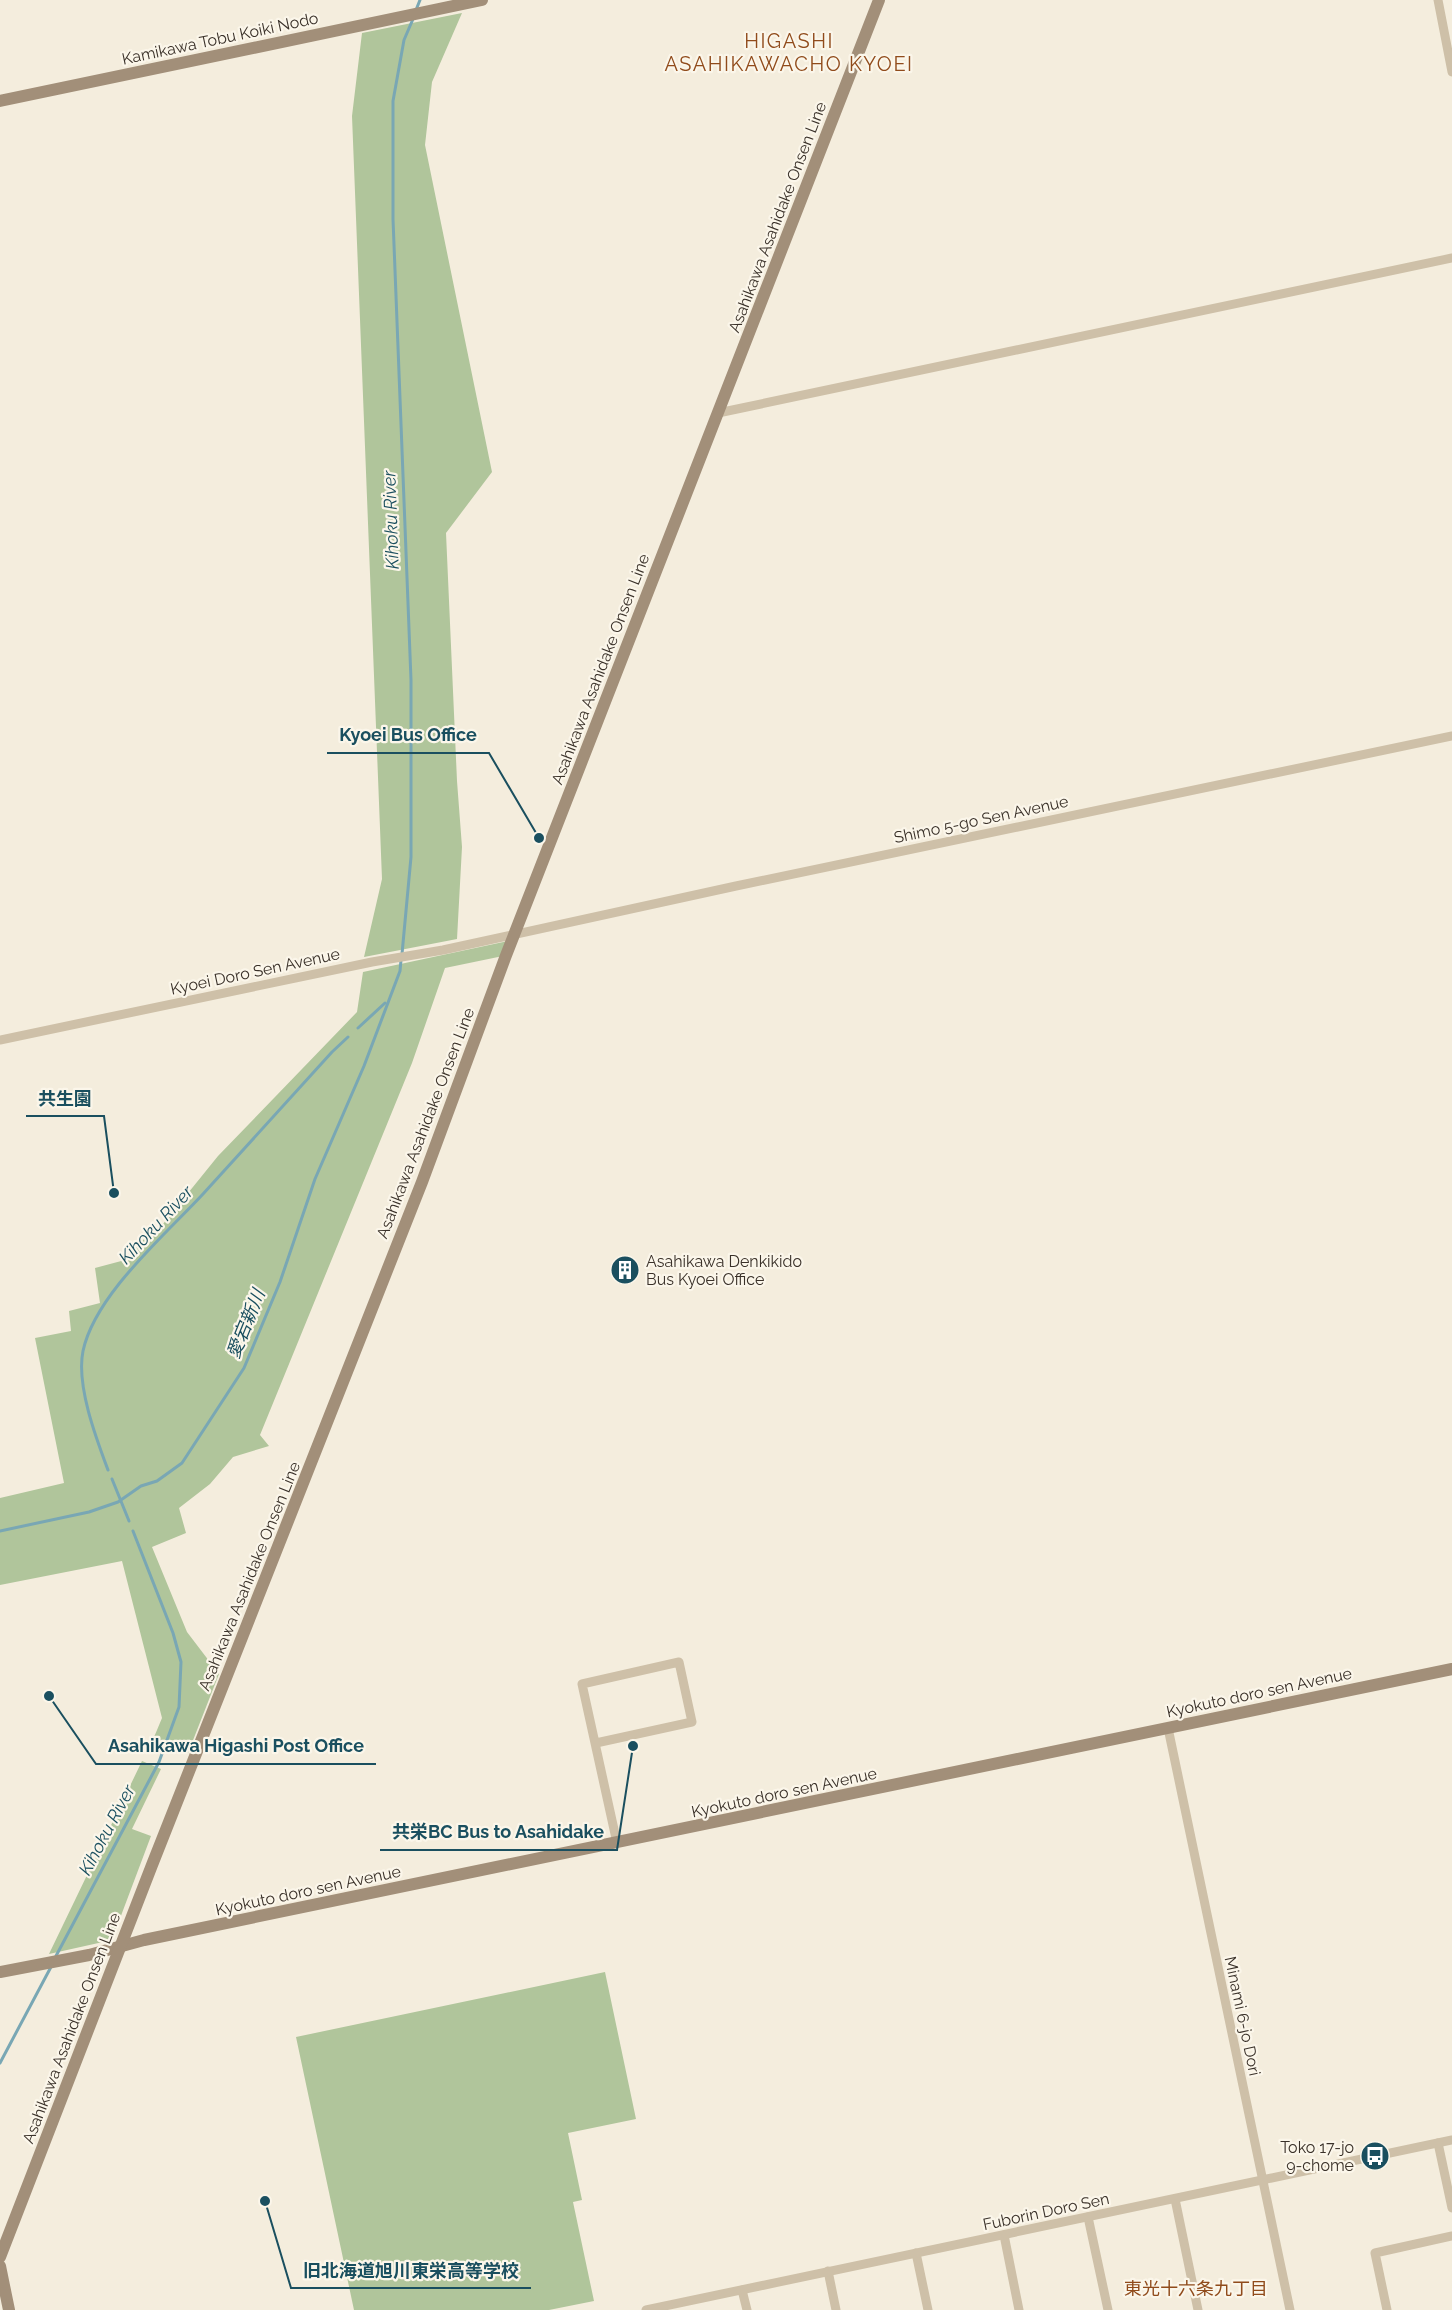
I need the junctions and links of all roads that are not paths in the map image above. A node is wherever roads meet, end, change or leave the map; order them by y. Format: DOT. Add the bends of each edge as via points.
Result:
graph roads {
  1 [pos="482,0"];
  2 [pos="879,0"];
  3 [pos="1438,0"];
  4 [pos="1452,72"];
  5 [pos="0,101"];
  6 [pos="1452,258"];
  7 [pos="718,413"];
  8 [pos="1452,736"];
  9 [pos="516,933"];
  10 [pos="0,1040"];
  11 [pos="1452,1669"];
  12 [pos="1168,1728"];
  13 [pos="596,1743"];
  14 [pos="617,1843"];
  15 [pos="122,1946"];
  16 [pos="0,1972"];
  17 [pos="1452,2140"];
  18 [pos="1438,2143"];
  19 [pos="1262,2180"];
  20 [pos="1175,2199"];
  21 [pos="1452,2208"];
  22 [pos="1088,2217"];
  23 [pos="1004,2235"];
  24 [pos="1452,2236"];
  25 [pos="916,2253"];
  26 [pos="0,2257"];
  27 [pos="0,2266"];
  28 [pos="828,2271"];
  29 [pos="742,2290"];
  30 [pos="652,2309"];
  31 [pos="9,2310"];
  32 [pos="747,2310"];
  33 [pos="836,2310"];
  34 [pos="928,2310"];
  35 [pos="1019,2310"];
  36 [pos="1108,2310"];
  37 [pos="1198,2310"];
  38 [pos="1290,2310"];
  39 [pos="1387,2310"];
  1 -- 5 [label="main road, Kamikawa Tobu Koiki Nodo"];
  2 -- 7 [label="main road, Asahikawa Asahidake Onsen Line"];
  3 -- 4 [label="street"];
  6 -- 7 [label="street"];
  7 -- 9 [label="main road, Asahikawa Asahidake Onsen Line"];
  8 -- 9 [label="street, Shimo 5-go Sen Avenue"];
  9 -- 10 [label="street, Kyoei Doro Sen Avenue"];
  9 -- 15 [label="main road, Asahikawa Asahidake Onsen Line"];
  11 -- 12 [label="main road, Kyokuto doro sen Avenue"];
  12 -- 14 [label="main road, Kyokuto doro sen Avenue"];
  12 -- 19 [label="street, Minami 6-jo Dori"];
  13 -- 13 [label="street" via="582,1683 679,1662 692,1722"];
  13 -- 14 [label="street"];
  14 -- 15 [label="main road, Kyokuto doro sen Avenue"];
  15 -- 16 [label="main road, Kyokuto doro sen Avenue"];
  15 -- 26 [label="main road, Asahikawa Asahidake Onsen Line"];
  17 -- 18 [label="street, Fuborin Doro Sen"];
  18 -- 19 [label="street, Fuborin Doro Sen"];
  18 -- 21 [label="street"];
  19 -- 20 [label="street, Fuborin Doro Sen"];
  19 -- 38 [label="street, Minami 6-jo Dori"];
  20 -- 22 [label="street, Fuborin Doro Sen"];
  20 -- 37 [label="street"];
  22 -- 23 [label="street, Fuborin Doro Sen"];
  22 -- 36 [label="street"];
  23 -- 25 [label="street, Fuborin Doro Sen"];
  23 -- 35 [label="street"];
  24 -- 39 [label="street" via="1375,2253"];
  25 -- 28 [label="street, Fuborin Doro Sen"];
  25 -- 34 [label="street"];
  27 -- 31 [label="main road"];
  28 -- 29 [label="street, Fuborin Doro Sen"];
  28 -- 33 [label="street"];
  29 -- 30 [label="street, Fuborin Doro Sen"];
  29 -- 32 [label="street"];
}
